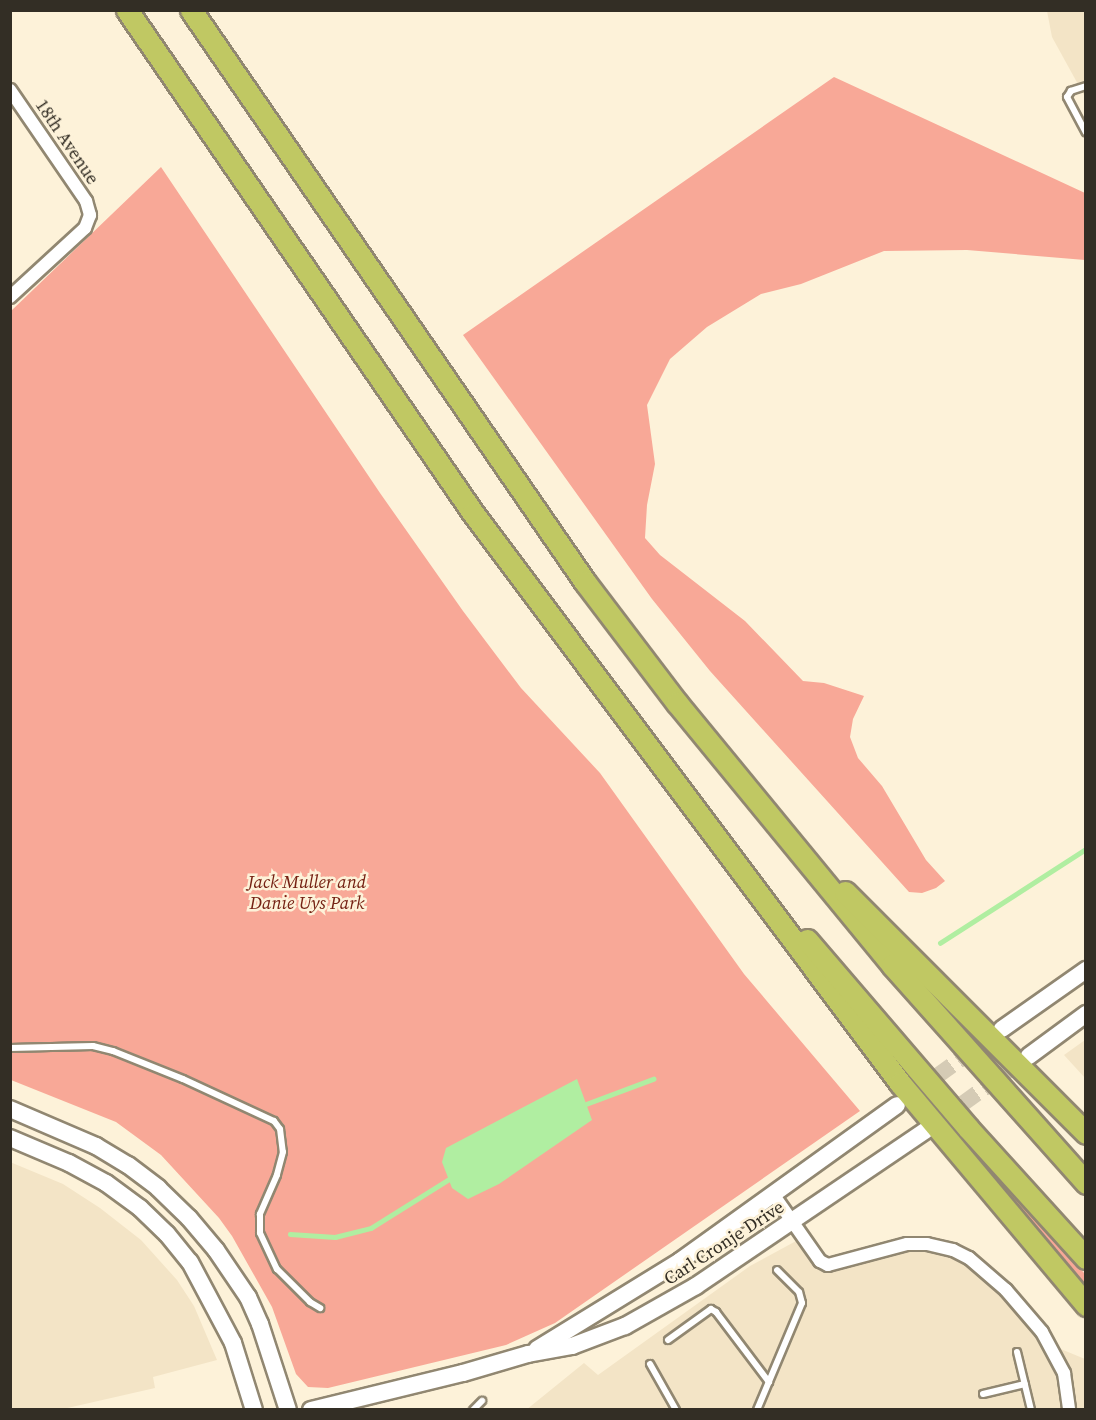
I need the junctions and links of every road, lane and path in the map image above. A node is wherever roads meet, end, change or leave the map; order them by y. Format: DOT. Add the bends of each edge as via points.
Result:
graph roads {
  1 [pos="127,10"];
  2 [pos="191,10"];
  3 [pos="1086,86"];
  4 [pos="10,90"];
  5 [pos="1086,132"];
  6 [pos="10,297"];
  7 [pos="678,786"];
  8 [pos="772,820"];
  9 [pos="1086,970"];
  10 [pos="1086,1014"];
  11 [pos="1002,1029"];
  12 [pos="10,1048"];
  13 [pos="1029,1056"];
  14 [pos="897,1105"];
  15 [pos="10,1109"];
  16 [pos="925,1131"];
  17 [pos="1086,1132"];
  18 [pos="10,1138"];
  19 [pos="1086,1183"];
  20 [pos="773,1194"];
  21 [pos="792,1222"];
  22 [pos="1086,1258"];
  23 [pos="777,1270"];
  24 [pos="1086,1305"];
  25 [pos="320,1308"];
  26 [pos="668,1340"];
  27 [pos="1017,1352"];
  28 [pos="528,1354"];
  29 [pos="650,1364"];
  30 [pos="769,1382"];
  31 [pos="1025,1384"];
  32 [pos="983,1394"];
  33 [pos="482,1401"];
  34 [pos="254,1410"];
  35 [pos="288,1410"];
  36 [pos="311,1410"];
  37 [pos="473,1410"];
  38 [pos="676,1410"];
  39 [pos="757,1410"];
  40 [pos="1031,1410"];
  41 [pos="1069,1410"];
  1 -- 7 [label="highway" via="466,503"];
  2 -- 8 [label="highway" via="578,573"];
  3 -- 5 [label="lane" via="1071,91 1068,97"];
  4 -- 6 [label="street, 18th Avenue" via="86,201 90,215 85,228"];
  7 -- 22 [label="highway" via="916,1069"];
  7 -- 24 [label="highway" via="900,1083"];
  8 -- 17 [label="highway"];
  8 -- 19 [label="highway" via="899,974"];
  9 -- 11 [label="main road"];
  10 -- 13 [label="main road"];
  12 -- 25 [label="lane" via="93,1046 113,1051 274,1121 280,1129 283,1152 260,1214 260,1233 278,1269"];
  14 -- 20 [label="main road, Carl Cronje Drive"];
  15 -- 35 [label="main road" via="96,1146 128,1165 189,1218 248,1297"];
  16 -- 21 [label="main road, Carl Cronje Drive"];
  18 -- 34 [label="main road" via="106,1183 167,1234 190,1262 228,1332"];
  20 -- 21 [label="street"];
  20 -- 28 [label="main road, Carl Cronje Drive" via="680,1262"];
  21 -- 28 [label="main road, Carl Cronje Drive" via="676,1299 625,1326 572,1346"];
  21 -- 41 [label="street" via="820,1261 828,1265 907,1244 927,1244 969,1258 1006,1290 1042,1332 1064,1373"];
  23 -- 30 [label="lane" via="799,1292 802,1303"];
  26 -- 30 [label="lane" via="711,1309"];
  27 -- 31 [label="lane"];
  28 -- 36 [label="main road, Carl Cronje Drive"];
  29 -- 38 [label="lane"];
  30 -- 39 [label="lane"];
  31 -- 32 [label="lane"];
  31 -- 40 [label="lane"];
  33 -- 37 [label="lane"];
}
